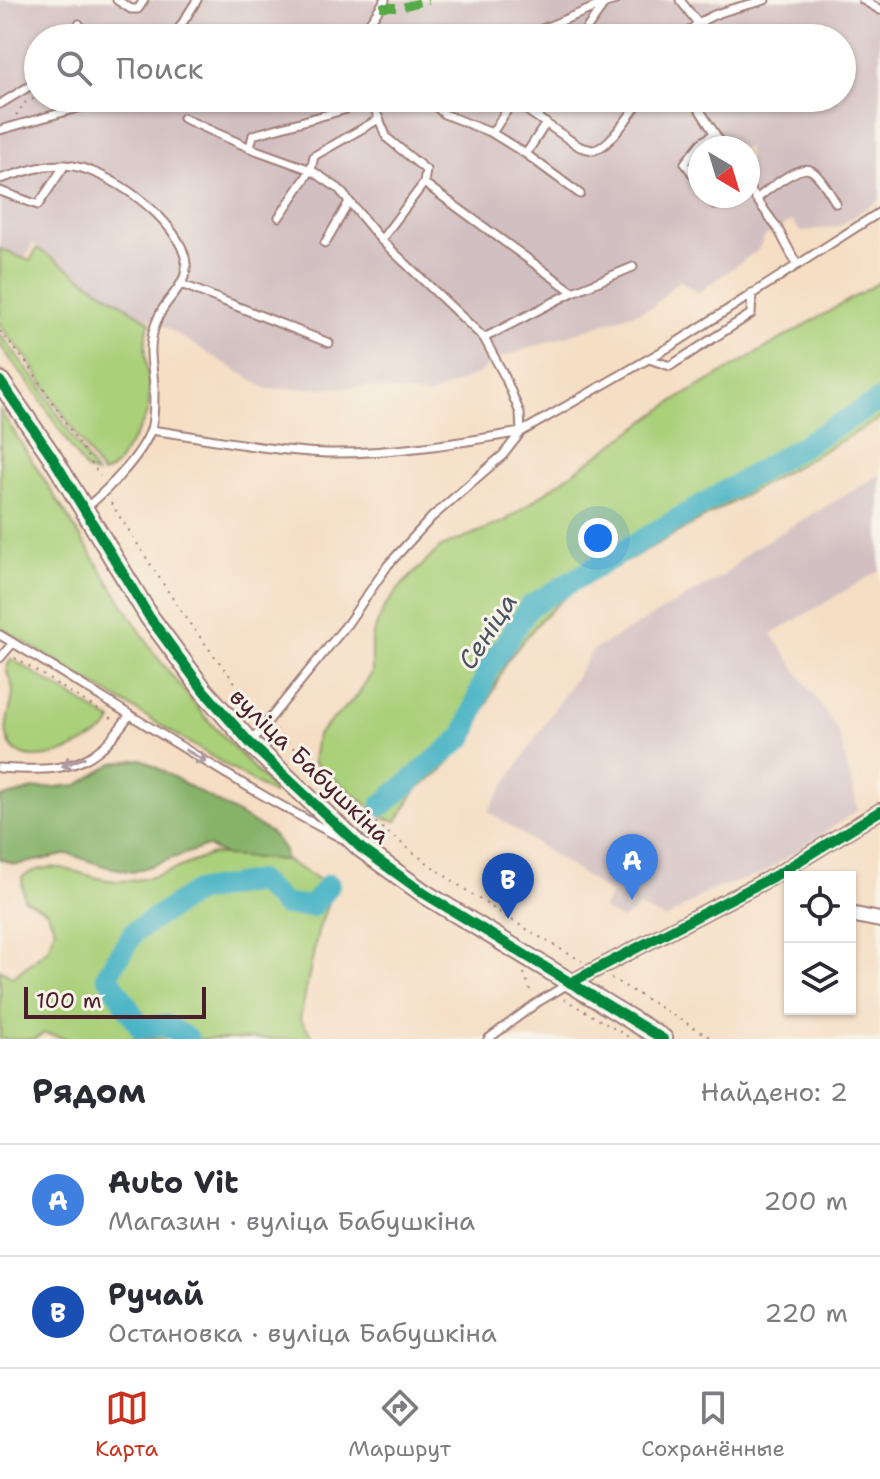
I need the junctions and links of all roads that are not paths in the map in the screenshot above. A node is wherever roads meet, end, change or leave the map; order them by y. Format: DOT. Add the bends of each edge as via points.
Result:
graph roads {
  1 [pos="117,0"];
  2 [pos="144,0"];
  3 [pos="197,0"];
  4 [pos="385,0"];
  5 [pos="616,0"];
  6 [pos="680,0"];
  7 [pos="765,0"];
  8 [pos="863,0"];
  9 [pos="605,3"];
  10 [pos="880,10"];
  11 [pos="697,22"];
  12 [pos="182,24"];
  13 [pos="369,24"];
  14 [pos="554,24"];
  15 [pos="590,24"];
  16 [pos="24,89"];
  17 [pos="0,104"];
  18 [pos="64,112"];
  19 [pos="336,112"];
  20 [pos="376,112"];
  21 [pos="442,112"];
  22 [pos="504,112"];
  23 [pos="530,112"];
  24 [pos="632,112"];
  25 [pos="701,112"];
  26 [pos="183,118"];
  27 [pos="379,119"];
  28 [pos="546,123"];
  29 [pos="0,130"];
  30 [pos="492,133"];
  31 [pos="714,134"];
  32 [pos="711,136"];
  33 [pos="250,148"];
  34 [pos="526,154"];
  35 [pos="65,165"];
  36 [pos="311,170"];
  37 [pos="0,179"];
  38 [pos="424,183"];
  39 [pos="0,191"];
  40 [pos="580,194"];
  41 [pos="760,196"];
  42 [pos="349,202"];
  43 [pos="836,203"];
  44 [pos="760,204"];
  45 [pos="880,212"];
  46 [pos="279,217"];
  47 [pos="381,240"];
  48 [pos="325,243"];
  49 [pos="796,263"];
  50 [pos="633,267"];
  51 [pos="181,284"];
  52 [pos="573,292"];
  53 [pos="752,293"];
  54 [pos="484,338"];
  55 [pos="329,343"];
  56 [pos="649,359"];
  57 [pos="0,381"];
  58 [pos="151,430"];
  59 [pos="521,432"];
  60 [pos="84,510"];
  61 [pos="0,635"];
  62 [pos="13,643"];
  63 [pos="3,655"];
  64 [pos="129,716"];
  65 [pos="250,743"];
  66 [pos="0,768"];
  67 [pos="880,811"];
  68 [pos="361,848"];
  69 [pos="794,871"];
  70 [pos="784,878"];
  71 [pos="856,915"];
  72 [pos="880,920"];
  73 [pos="564,989"];
  74 [pos="488,1039"];
  75 [pos="663,1039"];
  1 -- 2 [label="lane" via="131,9"];
  3 -- 12 [label="lane"];
  4 -- 13 [label="lane"];
  5 -- 9 [label="lane"];
  6 -- 11 [label="lane"];
  7 -- 11 [label="lane"];
  8 -- 10 [label="lane"];
  9 -- 14 [label="lane"];
  9 -- 15 [label="lane"];
  16 -- 17 [label="lane"];
  18 -- 29 [label="lane"];
  19 -- 33 [label="lane" via="253,135"];
  20 -- 27 [label="lane"];
  21 -- 30 [label="lane"];
  22 -- 30 [label="lane"];
  23 -- 28 [label="lane"];
  24 -- 28 [label="lane" via="617,132 592,150"];
  25 -- 31 [label="lane"];
  26 -- 33 [label="lane"];
  27 -- 36 [label="lane" via="314,156"];
  27 -- 38 [label="lane" via="387,138 426,170"];
  28 -- 34 [label="lane"];
  30 -- 34 [label="lane"];
  31 -- 32 [label="lane"];
  33 -- 36 [label="lane"];
  34 -- 40 [label="lane"];
  35 -- 37 [label="lane"];
  35 -- 39 [label="lane" via="38,205"];
  35 -- 51 [label="lane" via="126,189 173,229 187,265"];
  36 -- 42 [label="lane"];
  36 -- 46 [label="lane"];
  38 -- 47 [label="lane"];
  38 -- 52 [label="lane"];
  41 -- 43 [label="lane" via="805,169"];
  42 -- 47 [label="lane"];
  42 -- 48 [label="lane"];
  44 -- 49 [label="lane"];
  45 -- 49 [label="lane"];
  47 -- 54 [label="lane"];
  49 -- 53 [label="lane"];
  50 -- 52 [label="lane"];
  51 -- 55 [label="lane"];
  51 -- 58 [label="lane" via="162,310 151,343"];
  52 -- 54 [label="lane"];
  53 -- 56 [label="lane"];
  53 -- 56 [label="lane" via="751,314 670,366"];
  54 -- 59 [label="lane" via="520,413"];
  56 -- 59 [label="lane"];
  57 -- 60 [label="street, вуліца Бабушкіна"];
  58 -- 59 [label="lane" via="328,453 426,448"];
  58 -- 60 [label="lane" via="111,487"];
  59 -- 65 [label="lane" via="397,556"];
  60 -- 65 [label="street, вуліца Бабушкіна" via="150,618"];
  61 -- 62 [label="lane"];
  62 -- 63 [label="lane"];
  62 -- 64 [label="lane"];
  64 -- 66 [label="lane, one-way" via="99,751 64,767"];
  64 -- 68 [label="lane, one-way"];
  65 -- 68 [label="street, вуліца Бабушкіна"];
  67 -- 69 [label="street"];
  68 -- 73 [label="street, вуліца Бабушкіна"];
  70 -- 73 [label="street"];
  71 -- 72 [label="street"];
  73 -- 74 [label="lane"];
  73 -- 75 [label="street, вуліца Бабушкіна"];
}
